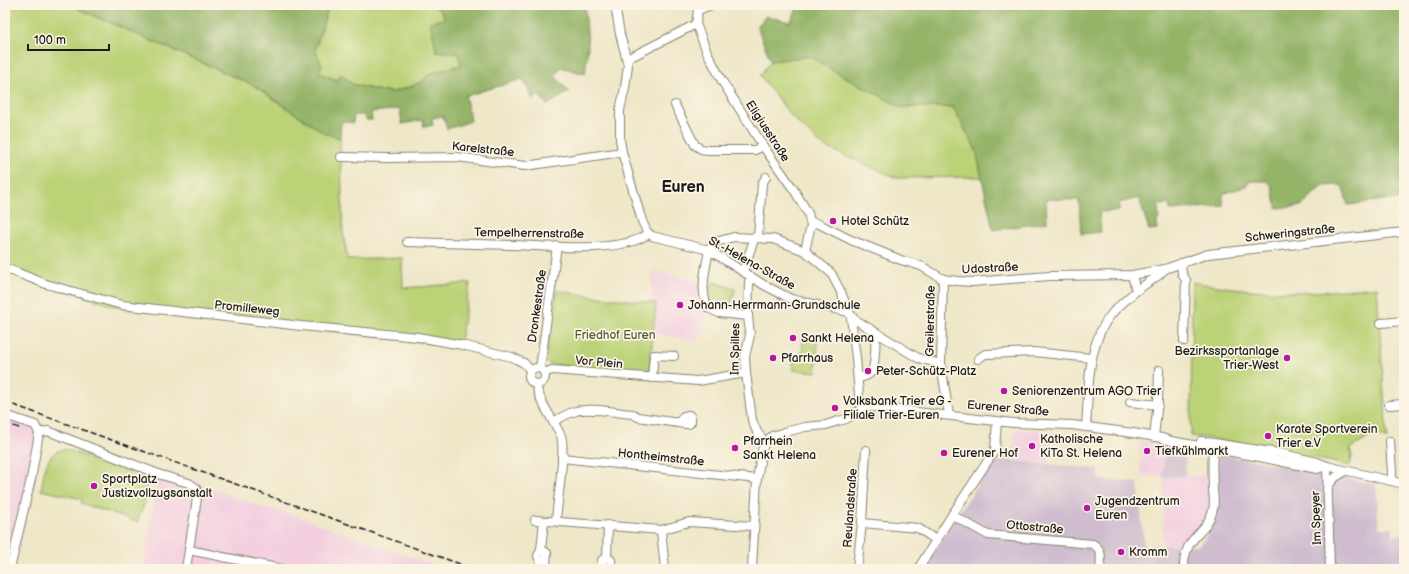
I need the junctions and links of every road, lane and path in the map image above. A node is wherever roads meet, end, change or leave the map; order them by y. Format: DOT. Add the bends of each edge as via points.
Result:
graph roads {
  1 [pos="615,5"];
  2 [pos="711,5"];
  3 [pos="697,8"];
  4 [pos="696,24"];
  5 [pos="627,59"];
  6 [pos="675,105"];
  7 [pos="763,146"];
  8 [pos="622,152"];
  9 [pos="341,157"];
  10 [pos="766,177"];
  11 [pos="811,222"];
  12 [pos="1404,232"];
  13 [pos="650,235"];
  14 [pos="756,237"];
  15 [pos="407,242"];
  16 [pos="557,246"];
  17 [pos="709,250"];
  18 [pos="805,251"];
  19 [pos="1180,263"];
  20 [pos="5,268"];
  21 [pos="1165,269"];
  22 [pos="743,271"];
  23 [pos="1132,276"];
  24 [pos="752,278"];
  25 [pos="943,279"];
  26 [pos="1136,291"];
  27 [pos="849,312"];
  28 [pos="748,316"];
  29 [pos="1404,321"];
  30 [pos="1381,323"];
  31 [pos="876,333"];
  32 [pos="1184,341"];
  33 [pos="674,356"];
  34 [pos="1091,358"];
  35 [pos="978,359"];
  36 [pos="941,364"];
  37 [pos="531,370"];
  38 [pos="1159,370"];
  39 [pos="542,371"];
  40 [pos="746,374"];
  41 [pos="652,378"];
  42 [pos="858,378"];
  43 [pos="536,384"];
  44 [pos="1130,402"];
  45 [pos="1404,404"];
  46 [pos="1158,405"];
  47 [pos="1389,405"];
  48 [pos="862,409"];
  49 [pos="949,414"];
  50 [pos="5,415"];
  51 [pos="997,421"];
  52 [pos="553,422"];
  53 [pos="678,423"];
  54 [pos="1086,427"];
  55 [pos="39,433"];
  56 [pos="1158,438"];
  57 [pos="1390,441"];
  58 [pos="765,442"];
  59 [pos="1213,446"];
  60 [pos="866,450"];
  61 [pos="562,458"];
  62 [pos="1327,466"];
  63 [pos="1346,471"];
  64 [pos="757,479"];
  65 [pos="1391,481"];
  66 [pos="1404,484"];
  67 [pos="1327,490"];
  68 [pos="952,514"];
  69 [pos="535,520"];
  70 [pos="544,521"];
  71 [pos="556,521"];
  72 [pos="862,523"];
  73 [pos="608,525"];
  74 [pos="753,526"];
  75 [pos="661,530"];
  76 [pos="936,540"];
  77 [pos="541,549"];
  78 [pos="188,550"];
  79 [pos="606,558"];
  80 [pos="10,569"];
  81 [pos="186,569"];
  82 [pos="282,569"];
  83 [pos="601,569"];
  84 [pos="608,569"];
  85 [pos="665,569"];
  86 [pos="752,569"];
  87 [pos="857,569"];
  88 [pos="918,569"];
  89 [pos="1100,569"];
  90 [pos="1184,569"];
  91 [pos="1330,569"];
  1 -- 5 [label="street"];
  2 -- 3 [label="street"];
  3 -- 4 [label="street"];
  4 -- 5 [label="street"];
  4 -- 7 [label="street, Eligiusstraße" via="722,81"];
  5 -- 8 [label="street" via="627,76 620,110"];
  6 -- 7 [label="street" via="695,145 701,149 755,150"];
  7 -- 11 [label="street, Eligiusstraße" via="799,198"];
  8 -- 9 [label="street, Karelstraße" via="525,166 457,157"];
  8 -- 13 [label="street" via="642,221"];
  10 -- 14 [label="street" via="762,184"];
  11 -- 18 [label="street"];
  11 -- 25 [label="street, Udostraße" via="922,266"];
  12 -- 19 [label="street, Schweringstraße" via="1208,254"];
  13 -- 16 [label="street, Tempelherrenstraße" via="604,246"];
  13 -- 17 [label="street, St.-Helena-Straße"];
  14 -- 17 [label="street" via="727,238"];
  14 -- 18 [label="street" via="774,238"];
  14 -- 22 [label="street"];
  15 -- 16 [label="street, Tempelherrenstraße"];
  16 -- 39 [label="street, Dronkestraße"];
  17 -- 22 [label="street, St.-Helena-Straße"];
  17 -- 28 [label="street" via="704,284 704,297 708,308 719,313"];
  18 -- 27 [label="street" via="834,277"];
  19 -- 21 [label="street, Udostraße"];
  19 -- 32 [label="street" via="1182,274 1188,279"];
  20 -- 37 [label="street, Promilleweg" via="46,284 122,305 418,337 516,358"];
  21 -- 23 [label="street, Udostraße"];
  21 -- 26 [label="street"];
  22 -- 24 [label="street, St.-Helena-Straße"];
  23 -- 25 [label="street, Udostraße" via="1049,276 972,282"];
  23 -- 26 [label="street"];
  24 -- 27 [label="street, St.-Helena-Straße" via="791,299"];
  24 -- 28 [label="street, Im Spilles"];
  25 -- 36 [label="street, Greilerstraße"];
  26 -- 34 [label="street" via="1112,313"];
  27 -- 31 [label="street, St.-Helena-Straße" via="854,319"];
  27 -- 42 [label="street"];
  28 -- 40 [label="street, Im Spilles" via="750,335 745,357"];
  29 -- 30 [label="street"];
  31 -- 36 [label="street, St.-Helena-Straße" via="918,358"];
  31 -- 42 [label="street" via="872,372"];
  33 -- 41 [label="street" via="654,355"];
  34 -- 35 [label="street" via="1034,352 985,354"];
  34 -- 54 [label="street"];
  36 -- 49 [label="street"];
  37 -- 39 [label="street" via="534,368"];
  37 -- 43 [label="street" via="529,377 531,382"];
  38 -- 46 [label="street"];
  39 -- 41 [label="street, Vor Plein"];
  39 -- 43 [label="street" via="544,380"];
  40 -- 41 [label="street, Vor Plein" via="698,381"];
  40 -- 58 [label="street, Im Spilles" via="752,420"];
  42 -- 48 [label="street" via="858,396"];
  43 -- 52 [label="street" via="537,394"];
  44 -- 46 [label="street"];
  45 -- 47 [label="street"];
  46 -- 56 [label="street"];
  48 -- 49 [label="street, Eurener Straße" via="873,406"];
  48 -- 58 [label="street, Eurener Straße" via="838,421 785,432 772,436"];
  49 -- 51 [label="street, Eurener Straße"];
  50 -- 55 [label="street" via="35,425"];
  51 -- 54 [label="street, Eurener Straße"];
  51 -- 68 [label="street" via="995,450"];
  52 -- 53 [label="street" via="570,413 586,409 633,414 638,418"];
  52 -- 61 [label="street" via="561,438"];
  54 -- 56 [label="street, Eurener Straße"];
  55 -- 78 [label="street" via="48,431 189,483 196,488 197,498"];
  55 -- 80 [label="street"];
  56 -- 59 [label="street, Eurener Straße"];
  57 -- 65 [label="street"];
  58 -- 64 [label="street"];
  59 -- 62 [label="street, Eurener Straße" via="1317,468"];
  59 -- 90 [label="street" via="1213,509 1210,520 1187,549"];
  60 -- 72 [label="street, Reulandstraße"];
  61 -- 64 [label="street, Hontheimstraße"];
  61 -- 71 [label="street"];
  62 -- 63 [label="street, Eurener Straße"];
  62 -- 67 [label="street, Im Speyer"];
  63 -- 65 [label="street, Eurener Straße"];
  63 -- 67 [label="street" via="1331,480"];
  64 -- 74 [label="street"];
  65 -- 66 [label="street, Eurener Straße"];
  67 -- 91 [label="street, Im Speyer"];
  68 -- 76 [label="street"];
  68 -- 89 [label="street, Ottostraße" via="988,535 1093,544 1102,556"];
  69 -- 70 [label="street"];
  70 -- 71 [label="street"];
  70 -- 77 [label="street"];
  71 -- 73 [label="street"];
  72 -- 76 [label="street" via="918,528"];
  72 -- 87 [label="street, Reulandstraße"];
  73 -- 75 [label="street"];
  73 -- 79 [label="street"];
  74 -- 75 [label="street" via="689,522"];
  74 -- 86 [label="street"];
  75 -- 85 [label="street"];
  76 -- 88 [label="street"];
  78 -- 81 [label="street"];
  78 -- 82 [label="street"];
  79 -- 83 [label="street" via="602,560"];
  79 -- 84 [label="street" via="611,560 612,564"];
}
